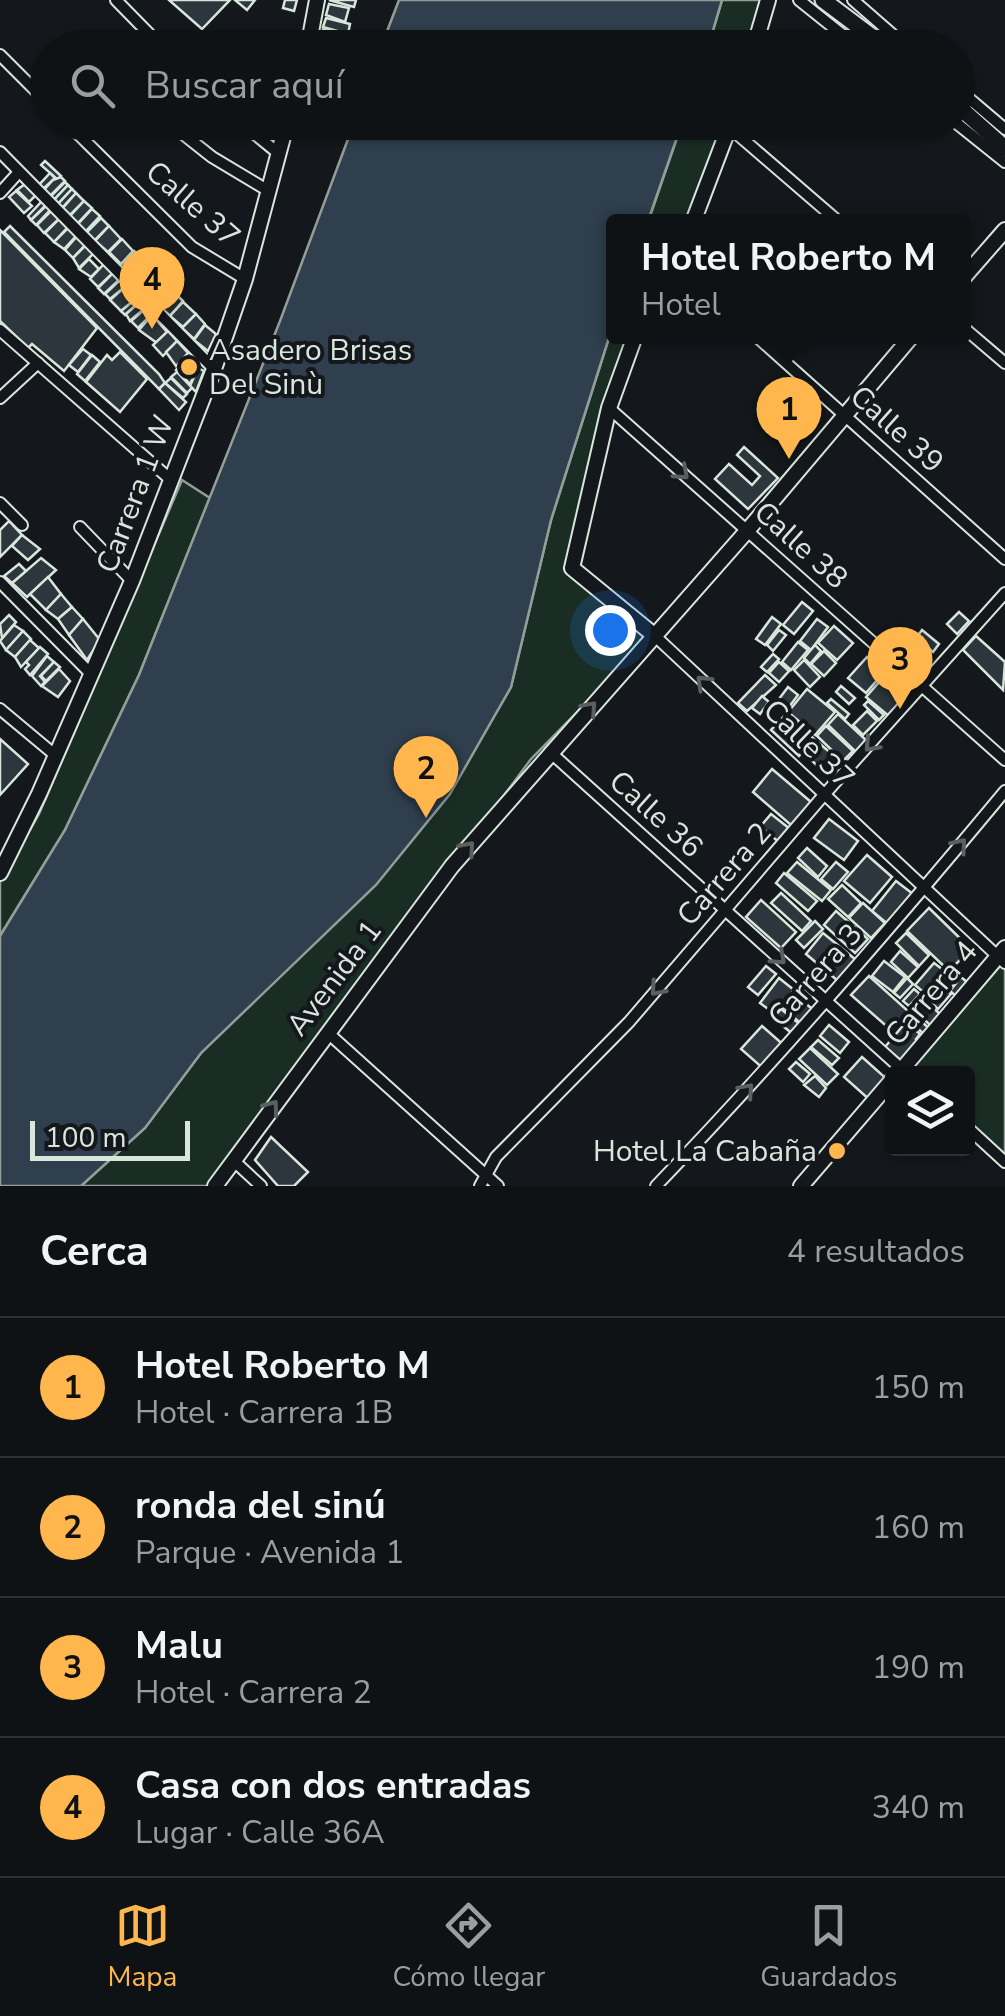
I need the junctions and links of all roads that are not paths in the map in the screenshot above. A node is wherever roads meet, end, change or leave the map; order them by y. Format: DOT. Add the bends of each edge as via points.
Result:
graph roads {
  1 [pos="116,0"];
  2 [pos="317,0"];
  3 [pos="768,0"];
  4 [pos="800,0"];
  5 [pos="823,0"];
  6 [pos="854,0"];
  7 [pos="145,30"];
  8 [pos="311,30"];
  9 [pos="759,30"];
  10 [pos="838,30"];
  11 [pos="863,30"];
  12 [pos="888,30"];
  13 [pos="0,55"];
  14 [pos="30,85"];
  15 [pos="975,109"];
  16 [pos="975,119"];
  17 [pos="975,138"];
  18 [pos="84,140"];
  19 [pos="190,140"];
  20 [pos="262,140"];
  21 [pos="282,140"];
  22 [pos="724,140"];
  23 [pos="747,140"];
  24 [pos="1004,142"];
  25 [pos="0,152"];
  26 [pos="278,153"];
  27 [pos="1005,162"];
  28 [pos="20,172"];
  29 [pos="267,190"];
  30 [pos="0,193"];
  31 [pos="696,214"];
  32 [pos="830,214"];
  33 [pos="1005,230"];
  34 [pos="971,268"];
  35 [pos="245,279"];
  36 [pos="0,330"];
  37 [pos="971,334"];
  38 [pos="632,344"];
  39 [pos="765,344"];
  40 [pos="905,344"];
  41 [pos="38,364"];
  42 [pos="1005,364"];
  43 [pos="214,369"];
  44 [pos="0,398"];
  45 [pos="609,408"];
  46 [pos="844,416"];
  47 [pos="170,480"];
  48 [pos="0,503"];
  49 [pos="22,525"];
  50 [pos="80,527"];
  51 [pos="747,531"];
  52 [pos="1005,559"];
  53 [pos="132,580"];
  54 [pos="0,582"];
  55 [pos="1005,593"];
  56 [pos="655,636"];
  57 [pos="90,673"];
  58 [pos="924,688"];
  59 [pos="0,709"];
  60 [pos="550,752"];
  61 [pos="55,756"];
  62 [pos="1005,760"];
  63 [pos="1005,791"];
  64 [pos="823,796"];
  65 [pos="0,873"];
  66 [pos="923,890"];
  67 [pos="727,910"];
  68 [pos="1003,956"];
  69 [pos="826,1001"];
  70 [pos="328,1033"];
  71 [pos="892,1066"];
  72 [pos="907,1066"];
  73 [pos="885,1092"];
  74 [pos="975,1134"];
  75 [pos="234,1160"];
  76 [pos="1005,1162"];
  77 [pos="486,1174"];
  78 [pos="805,1185"];
  79 [pos="215,1186"];
  80 [pos="261,1186"];
  81 [pos="480,1186"];
  82 [pos="498,1186"];
  83 [pos="656,1186"];
  1 -- 7 [label="street"];
  2 -- 8 [label="street"];
  3 -- 9 [label="street"];
  4 -- 10 [label="street"];
  5 -- 11 [label="main road"];
  6 -- 12 [label="street"];
  13 -- 14 [label="street"];
  15 -- 24 [label="street"];
  16 -- 24 [label="main road"];
  17 -- 27 [label="street"];
  18 -- 35 [label="street, Calle 37" via="192,247"];
  19 -- 29 [label="street"];
  20 -- 26 [label="street"];
  21 -- 26 [label="street, Carrera 1 W"];
  22 -- 31 [label="street"];
  23 -- 32 [label="street"];
  25 -- 28 [label="street"];
  26 -- 29 [label="street, Carrera 1 W"];
  28 -- 30 [label="street"];
  28 -- 43 [label="street"];
  29 -- 35 [label="street, Carrera 1 W"];
  33 -- 34 [label="street"];
  35 -- 43 [label="street, Carrera 1 W"];
  36 -- 41 [label="street"];
  37 -- 42 [label="street"];
  38 -- 45 [label="street"];
  39 -- 46 [label="street, Calle 39"];
  40 -- 46 [label="street, Avenida 1"];
  41 -- 44 [label="street"];
  41 -- 47 [label="street"];
  43 -- 47 [label="street, Carrera 1 W"];
  45 -- 51 [label="street, Calle 38, one-way"];
  45 -- 56 [label="street, Calle 37" via="572,568"];
  46 -- 51 [label="street, Avenida 1"];
  46 -- 52 [label="street, Calle 39"];
  47 -- 53 [label="street, Carrera 1 W"];
  48 -- 49 [label="street"];
  50 -- 53 [label="street"];
  51 -- 56 [label="street, Avenida 1"];
  51 -- 58 [label="street, Calle 38"];
  53 -- 57 [label="street, Carrera 1 W"];
  54 -- 57 [label="street"];
  55 -- 58 [label="street, Carrera 2"];
  60 -- 56 [label="street, Avenida 1, one-way"];
  64 -- 56 [label="street, Calle 37, one-way"];
  57 -- 61 [label="street, Carrera 1 W"];
  58 -- 62 [label="street, Calle 38"];
  58 -- 64 [label="street, Carrera 2, one-way"];
  59 -- 61 [label="street"];
  60 -- 67 [label="street, Calle 36"];
  70 -- 60 [label="street, Avenida 1, one-way" via="452,866"];
  61 -- 65 [label="street, Carrera 1 W"];
  66 -- 63 [label="street, Carrera 3, one-way"];
  64 -- 66 [label="street, Calle 37"];
  64 -- 67 [label="street, Carrera 2"];
  66 -- 68 [label="street, Calle 37"];
  66 -- 69 [label="street, Carrera 3"];
  67 -- 69 [label="street, Calle 36, one-way"];
  67 -- 77 [label="street, Carrera 2, one-way"];
  68 -- 72 [label="street, Carrera 4"];
  69 -- 71 [label="street, Calle 36"];
  83 -- 69 [label="street, Carrera 3, one-way"];
  75 -- 70 [label="street, Avenida 1, one-way"];
  70 -- 77 [label="street"];
  73 -- 78 [label="street, Carrera 4"];
  74 -- 76 [label="street"];
  75 -- 79 [label="street, Avenida 1"];
  75 -- 80 [label="street"];
  77 -- 81 [label="street, Carrera 2"];
  77 -- 82 [label="street"];
}
